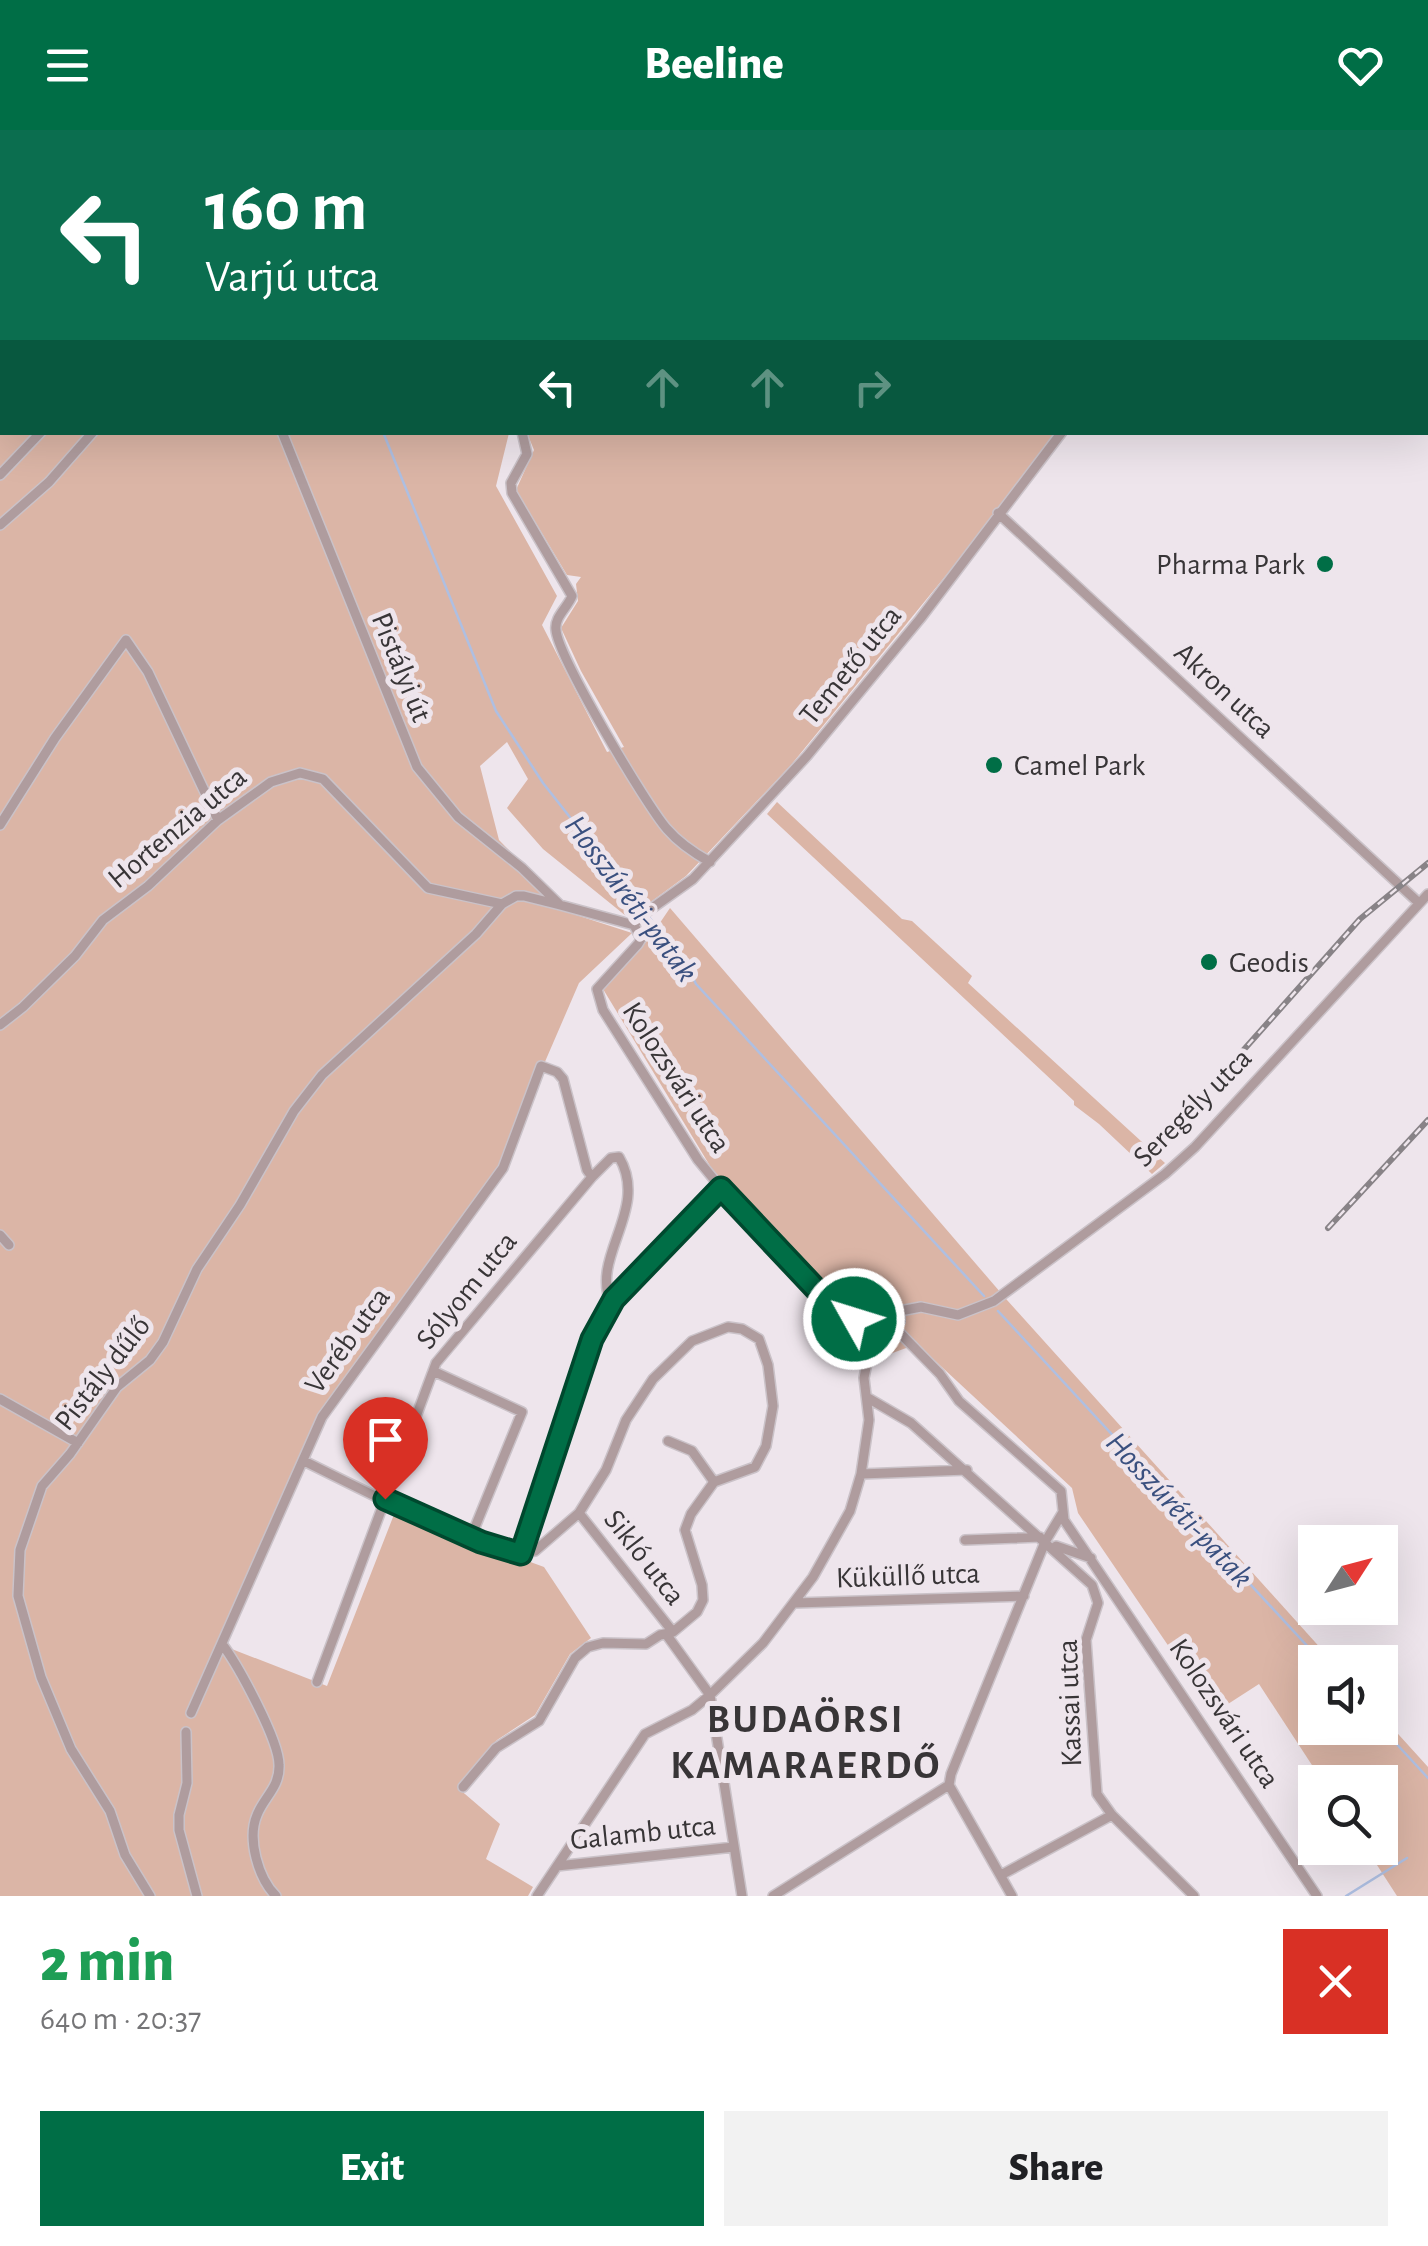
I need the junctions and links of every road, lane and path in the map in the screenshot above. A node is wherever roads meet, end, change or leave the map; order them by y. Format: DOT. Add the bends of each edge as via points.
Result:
graph roads {
  1 [pos="38,435"];
  2 [pos="90,435"];
  3 [pos="283,435"];
  4 [pos="523,435"];
  5 [pos="1060,435"];
  6 [pos="0,476"];
  7 [pos="998,514"];
  8 [pos="0,525"];
  9 [pos="218,820"];
  10 [pos="0,824"];
  11 [pos="710,862"];
  12 [pos="534,879"];
  13 [pos="1428,894"];
  14 [pos="524,896"];
  15 [pos="1420,903"];
  16 [pos="502,904"];
  17 [pos="560,905"];
  18 [pos="638,920"];
  19 [pos="0,1025"];
  20 [pos="592,1177"];
  21 [pos="721,1188"];
  22 [pos="0,1235"];
  23 [pos="9,1244"];
  24 [pos="611,1304"];
  25 [pos="900,1312"];
  26 [pos="869,1320"];
  27 [pos="895,1328"];
  28 [pos="873,1332"];
  29 [pos="885,1335"];
  30 [pos="866,1363"];
  31 [pos="433,1371"];
  32 [pos="868,1398"];
  33 [pos="0,1400"];
  34 [pos="668,1442"];
  35 [pos="78,1443"];
  36 [pos="304,1461"];
  37 [pos="967,1470"];
  38 [pos="861,1474"];
  39 [pos="714,1482"];
  40 [pos="385,1499"];
  41 [pos="1063,1512"];
  42 [pos="579,1513"];
  43 [pos="471,1537"];
  44 [pos="1042,1539"];
  45 [pos="964,1540"];
  46 [pos="521,1554"];
  47 [pos="1091,1558"];
  48 [pos="1024,1596"];
  49 [pos="794,1603"];
  50 [pos="670,1633"];
  51 [pos="222,1644"];
  52 [pos="317,1682"];
  53 [pos="710,1695"];
  54 [pos="191,1712"];
  55 [pos="186,1732"];
  56 [pos="949,1786"];
  57 [pos="463,1787"];
  58 [pos="1112,1816"];
  59 [pos="734,1848"];
  60 [pos="557,1866"];
  61 [pos="1000,1876"];
  62 [pos="150,1896"];
  63 [pos="196,1896"];
  64 [pos="276,1896"];
  65 [pos="537,1896"];
  66 [pos="742,1896"];
  67 [pos="773,1896"];
  68 [pos="1012,1896"];
  69 [pos="1194,1896"];
  70 [pos="1318,1896"];
  1 -- 6 [label="street"];
  2 -- 8 [label="street"];
  3 -- 12 [label="street, Pistályi út" via="410,754 458,817"];
  4 -- 11 [label="street" via="527,454 512,494 571,592 556,622 557,636 653,810 685,846"];
  5 -- 7 [label="street, Temető utca"];
  7 -- 11 [label="street, Temető utca" via="920,620"];
  7 -- 15 [label="street, Akron utca"];
  9 -- 10 [label="street" via="148,672 126,640"];
  9 -- 16 [label="street, Hortenzia utca" via="271,782 300,773 318,776 428,888"];
  9 -- 19 [label="street, Hortenzia utca" via="103,920"];
  11 -- 18 [label="street, Temető utca"];
  12 -- 14 [label="street"];
  12 -- 17 [label="street, Pistályi út"];
  13 -- 15 [label="street, Seregély utca"];
  14 -- 16 [label="street"];
  14 -- 17 [label="street"];
  15 -- 25 [label="street, Seregély utca" via="1165,1174 994,1302 958,1315 920,1307"];
  16 -- 35 [label="street, Pistály dűlő" via="302,1099 197,1269 163,1342 117,1387"];
  17 -- 18 [label="street"];
  18 -- 21 [label="street, Kolozsvári utca" via="640,939 597,989 600,1003"];
  20 -- 24 [label="street" via="611,1158 619,1157 626,1169 625,1219 606,1270"];
  20 -- 31 [label="street, Sólyom utca"];
  20 -- 36 [label="street, Veréb utca" via="562,1079 541,1066 504,1168 322,1416"];
  21 -- 24 [label="street"];
  21 -- 26 [label="street, Kolozsvári utca" via="830,1304"];
  22 -- 23 [label="street"];
  24 -- 46 [label="street" via="592,1339"];
  25 -- 26 [label="street" via="881,1305"];
  25 -- 27 [label="street"];
  26 -- 28 [label="street"];
  27 -- 29 [label="street"];
  27 -- 41 [label="street, Kolozsvári utca" via="959,1400 1061,1491"];
  28 -- 29 [label="street"];
  28 -- 30 [label="street"];
  29 -- 30 [label="street"];
  30 -- 32 [label="street"];
  31 -- 40 [label="street, Sólyom utca"];
  31 -- 43 [label="street" via="522,1412"];
  32 -- 37 [label="street, Kassai utca" via="912,1423"];
  32 -- 38 [label="street"];
  33 -- 35 [label="street"];
  34 -- 39 [label="street" via="692,1451"];
  35 -- 62 [label="street, Pistály dűlő" via="42,1486 20,1550 18,1596 71,1749 110,1811 125,1855"];
  36 -- 40 [label="street"];
  36 -- 51 [label="street, Veréb utca"];
  37 -- 38 [label="street"];
  37 -- 44 [label="street, Kassai utca"];
  38 -- 49 [label="street" via="841,1528"];
  39 -- 42 [label="street" via="755,1467 766,1446 773,1406 768,1365 759,1339 742,1328 692,1341 653,1379"];
  39 -- 50 [label="street" via="685,1530 703,1600"];
  40 -- 43 [label="street"];
  40 -- 52 [label="street, Sólyom utca"];
  41 -- 44 [label="street"];
  41 -- 47 [label="street, Kolozsvári utca"];
  42 -- 46 [label="street" via="545,1546"];
  42 -- 50 [label="street, Sikló utca"];
  43 -- 46 [label="street"];
  44 -- 45 [label="street"];
  44 -- 47 [label="street"];
  44 -- 48 [label="street"];
  44 -- 58 [label="street, Kassai utca" via="1098,1597 1086,1646 1098,1794"];
  47 -- 70 [label="street, Kolozsvári utca"];
  48 -- 49 [label="street, Küküllő utca"];
  48 -- 56 [label="street"];
  49 -- 53 [label="street"];
  50 -- 53 [label="street, Sikló utca"];
  50 -- 57 [label="street" via="646,1644 588,1647 540,1720 496,1748"];
  51 -- 54 [label="street, Veréb utca"];
  51 -- 64 [label="street" via="280,1763 253,1838"];
  53 -- 59 [label="street"];
  53 -- 60 [label="street" via="645,1734"];
  55 -- 63 [label="street" via="185,1800 178,1815"];
  56 -- 61 [label="street"];
  56 -- 67 [label="street"];
  58 -- 61 [label="street"];
  58 -- 69 [label="street, Kassai utca"];
  59 -- 60 [label="street, Galamb utca"];
  59 -- 66 [label="street"];
  60 -- 65 [label="street"];
  61 -- 68 [label="street"];
}
